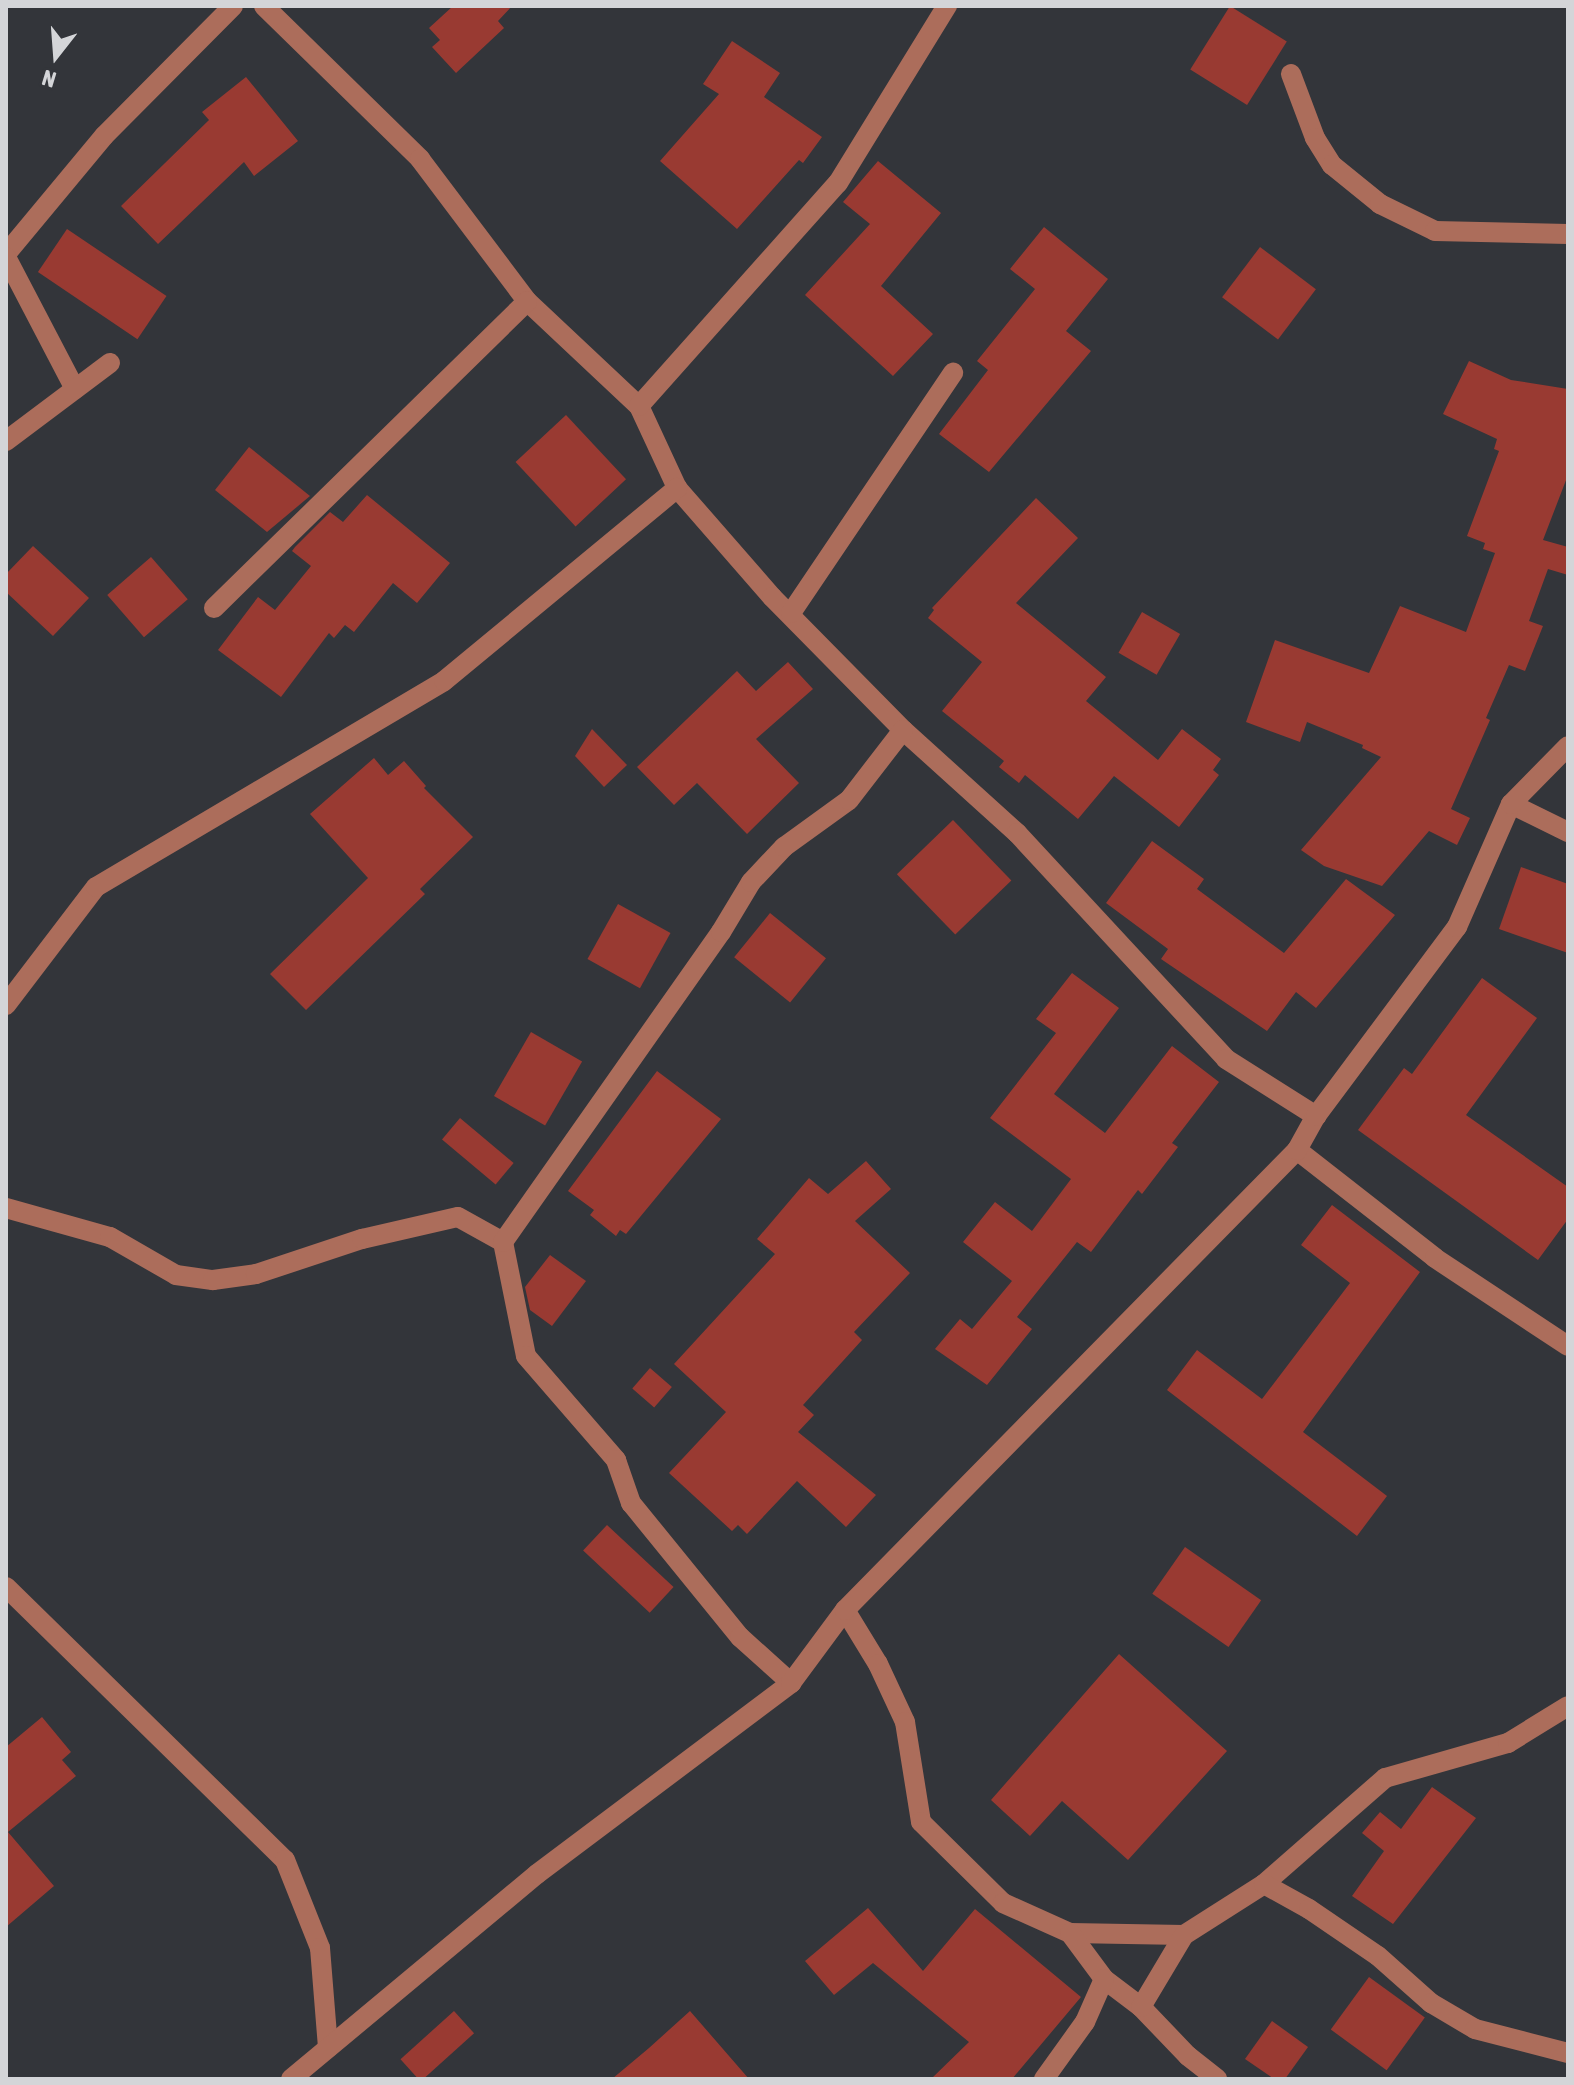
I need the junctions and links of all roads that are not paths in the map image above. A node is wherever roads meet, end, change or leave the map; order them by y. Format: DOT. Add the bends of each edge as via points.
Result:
graph roads {
  1 [pos="233,6"];
  2 [pos="264,6"];
  3 [pos="947,6"];
  4 [pos="1291,74"];
  5 [pos="1568,234"];
  6 [pos="6,255"];
  7 [pos="527,301"];
  8 [pos="110,363"];
  9 [pos="953,373"];
  10 [pos="75,389"];
  11 [pos="639,406"];
  12 [pos="6,441"];
  13 [pos="677,488"];
  14 [pos="214,608"];
  15 [pos="791,613"];
  16 [pos="903,730"];
  17 [pos="1568,746"];
  18 [pos="1511,804"];
  19 [pos="1568,832"];
  20 [pos="6,1005"];
  21 [pos="1316,1116"];
  22 [pos="1297,1150"];
  23 [pos="6,1208"];
  24 [pos="503,1242"];
  25 [pos="1568,1346"];
  26 [pos="6,1587"];
  27 [pos="845,1610"];
  28 [pos="791,1683"];
  29 [pos="1568,1706"];
  30 [pos="1264,1884"];
  31 [pos="1070,1933"];
  32 [pos="1184,1935"];
  33 [pos="1104,1979"];
  34 [pos="1141,2007"];
  35 [pos="328,2048"];
  36 [pos="1568,2053"];
  37 [pos="291,2079"];
  38 [pos="1044,2079"];
  39 [pos="1217,2079"];
  1 -- 6 [label="street" via="104,136"];
  2 -- 7 [label="street" via="420,159"];
  3 -- 11 [label="street" via="838,183"];
  4 -- 5 [label="street" via="1315,138 1332,165 1380,204 1435,231"];
  6 -- 10 [label="street"];
  7 -- 11 [label="street"];
  7 -- 14 [label="street"];
  8 -- 10 [label="street"];
  9 -- 15 [label="street"];
  10 -- 12 [label="street"];
  11 -- 13 [label="street"];
  13 -- 15 [label="street"];
  13 -- 20 [label="street" via="444,681 96,887"];
  15 -- 16 [label="street"];
  16 -- 21 [label="street" via="1017,833 1226,1059"];
  16 -- 24 [label="street" via="849,800 784,847 751,882"];
  17 -- 18 [label="street"];
  18 -- 19 [label="street"];
  18 -- 21 [label="street" via="1457,927"];
  21 -- 22 [label="street"];
  22 -- 25 [label="street" via="1435,1258"];
  22 -- 27 [label="street"];
  23 -- 24 [label="street" via="110,1237 176,1275 213,1280 256,1274 362,1239 458,1217"];
  24 -- 28 [label="street" via="526,1356 616,1460 631,1503 664,1544 740,1637"];
  26 -- 35 [label="street" via="285,1860 320,1948"];
  27 -- 28 [label="street"];
  27 -- 31 [label="street" via="905,1722 921,1822 1003,1903"];
  28 -- 35 [label="street" via="537,1874"];
  29 -- 30 [label="street" via="1508,1743 1385,1778"];
  30 -- 32 [label="street"];
  30 -- 36 [label="street" via="1366,1948 1431,2003 1475,2029"];
  31 -- 32 [label="street"];
  31 -- 33 [label="street"];
  32 -- 34 [label="street"];
  33 -- 34 [label="street"];
  33 -- 38 [label="street" via="1085,2022"];
  34 -- 39 [label="street"];
  35 -- 37 [label="street"];
}
